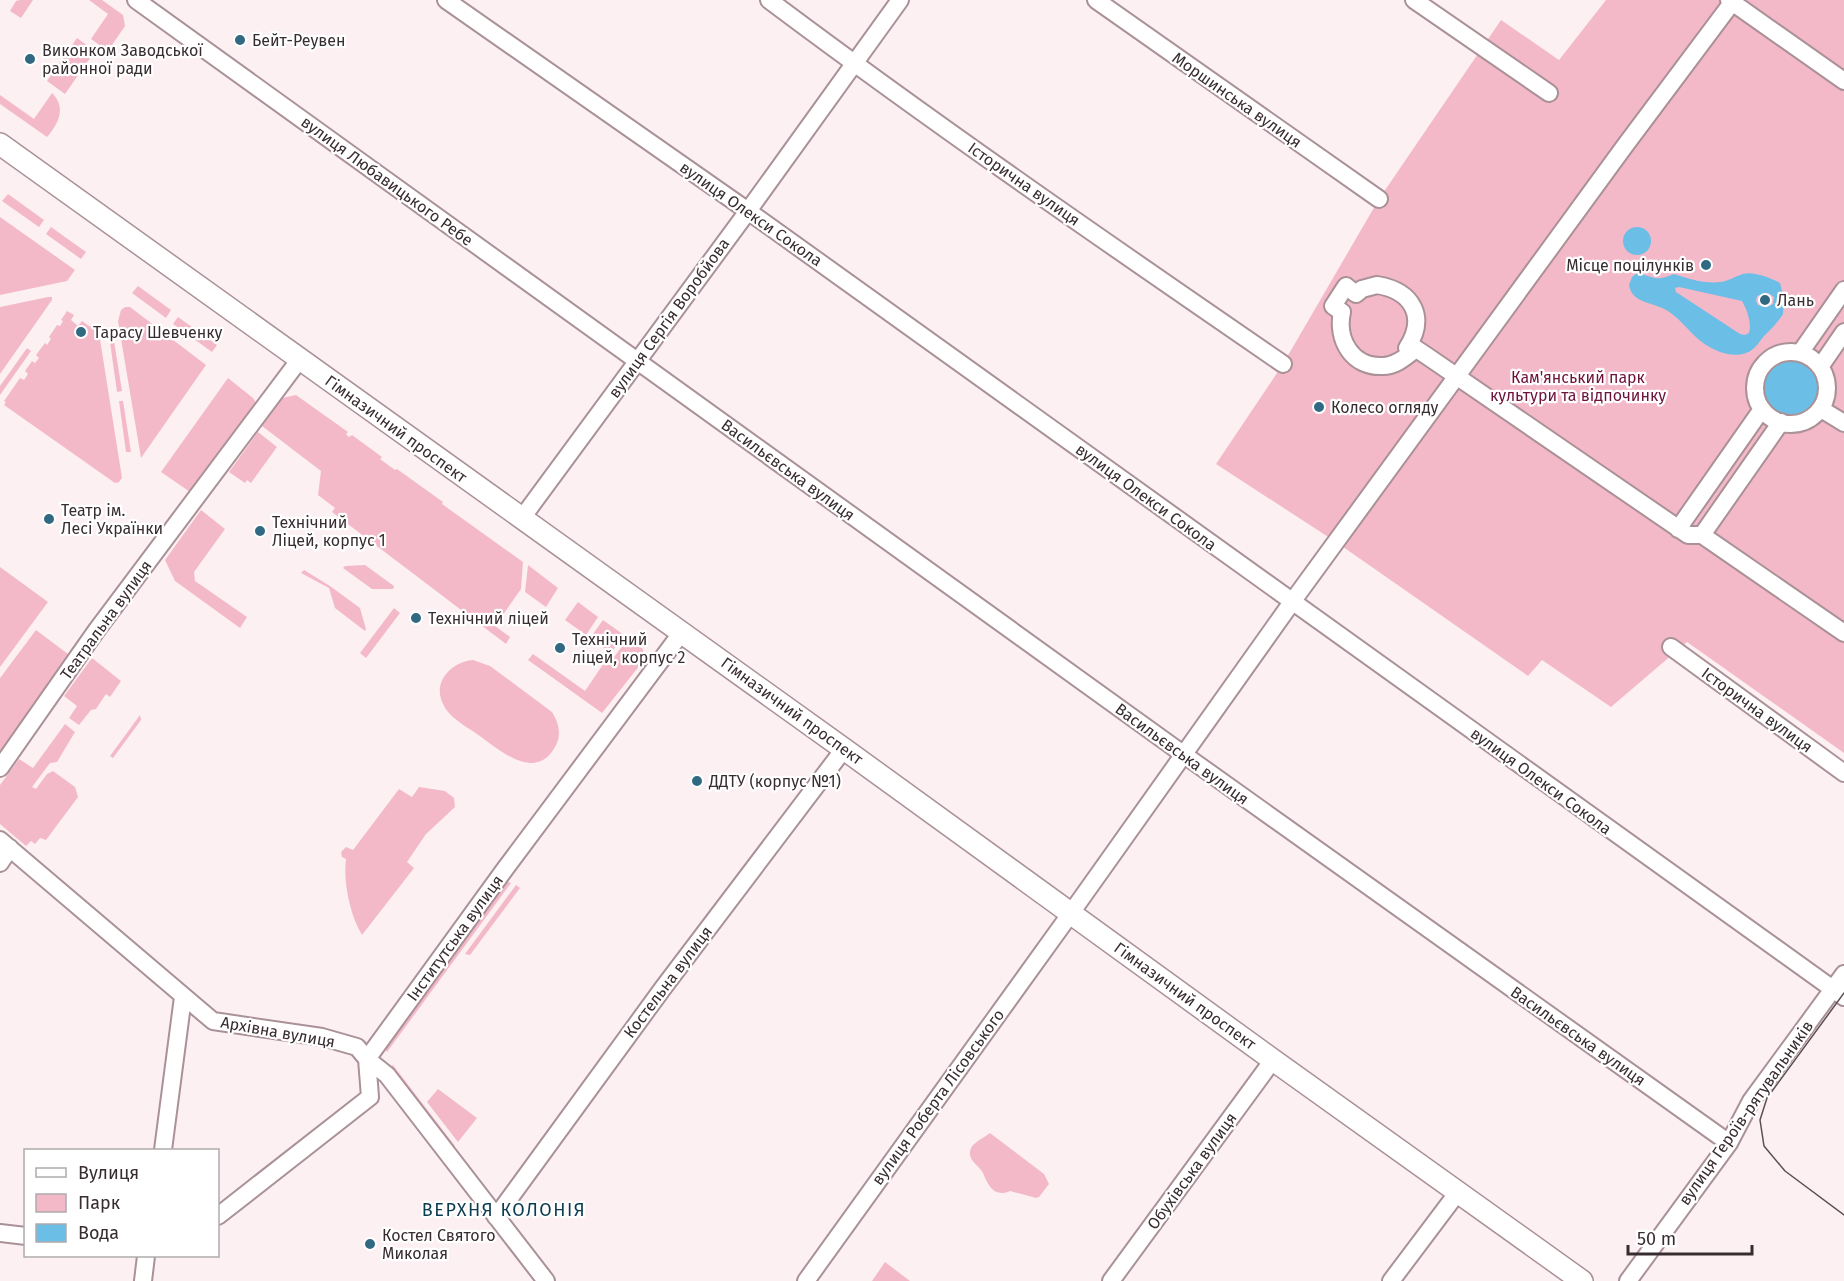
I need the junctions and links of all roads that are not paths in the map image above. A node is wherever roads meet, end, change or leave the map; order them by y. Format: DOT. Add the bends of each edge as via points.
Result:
graph roads {
  1 [pos="136,0"];
  2 [pos="446,0"];
  3 [pos="769,0"];
  4 [pos="900,0"];
  5 [pos="1096,0"];
  6 [pos="1414,0"];
  7 [pos="1731,1"];
  8 [pos="854,63"];
  9 [pos="1844,81"];
  10 [pos="1549,93"];
  11 [pos="0,144"];
  12 [pos="1379,199"];
  13 [pos="748,211"];
  14 [pos="1844,290"];
  15 [pos="1844,332"];
  16 [pos="1409,350"];
  17 [pos="1800,353"];
  18 [pos="300,359"];
  19 [pos="638,362"];
  20 [pos="1283,364"];
  21 [pos="1820,367"];
  22 [pos="1457,376"];
  23 [pos="1762,409"];
  24 [pos="1821,409"];
  25 [pos="1781,422"];
  26 [pos="1844,423"];
  27 [pos="522,518"];
  28 [pos="1678,529"];
  29 [pos="1702,535"];
  30 [pos="1292,602"];
  31 [pos="682,632"];
  32 [pos="1844,633"];
  33 [pos="1671,647"];
  34 [pos="844,748"];
  35 [pos="1183,754"];
  36 [pos="0,768"];
  37 [pos="1844,773"];
  38 [pos="5,844"];
  39 [pos="0,863"];
  40 [pos="1071,913"];
  41 [pos="1844,974"];
  42 [pos="1838,993"];
  43 [pos="183,997"];
  44 [pos="367,1059"];
  45 [pos="1273,1060"];
  46 [pos="1729,1143"];
  47 [pos="163,1149"];
  48 [pos="1458,1192"];
  49 [pos="219,1215"];
  50 [pos="496,1217"];
  51 [pos="0,1233"];
  52 [pos="24,1236"];
  53 [pos="146,1257"];
  54 [pos="143,1281"];
  55 [pos="546,1281"];
  56 [pos="806,1281"];
  57 [pos="1111,1281"];
  58 [pos="1391,1281"];
  59 [pos="1582,1281"];
  60 [pos="1628,1281"];
  1 -- 19 [label="street, вулиця Любавицького Ребе"];
  2 -- 13 [label="street, вулиця Олекси Сокола"];
  3 -- 8 [label="street, Історична вулиця"];
  4 -- 8 [label="street, вулиця Сергія Воробйова"];
  5 -- 12 [label="street, Моршинська вулиця"];
  6 -- 10 [label="street"];
  7 -- 9 [label="street"];
  7 -- 22 [label="street, вулиця Роберта Лісовського"];
  8 -- 13 [label="street, вулиця Сергія Воробйова"];
  8 -- 20 [label="street, Історична вулиця"];
  11 -- 18 [label="main road, Гімназичний проспект"];
  13 -- 19 [label="street, вулиця Сергія Воробйова"];
  13 -- 30 [label="street, вулиця Олекси Сокола"];
  14 -- 17 [label="street"];
  15 -- 21 [label="street"];
  16 -- 16 [label="street" via="1416,323 1413,307 1403,294 1377,285 1356,294 1346,286 1333,306 1342,312 1340,329 1344,344 1354,357 1368,365 1384,367 1399,362 1412,352"];
  16 -- 22 [label="street" via="1415,348"];
  17 -- 21 [label="street"];
  17 -- 23 [label="street" via="1784,352 1761,367 1755,394"];
  18 -- 27 [label="main road, Гімназичний проспект"];
  18 -- 36 [label="street, Театральна вулиця" via="96,631"];
  19 -- 27 [label="street, вулиця Сергія Воробйова"];
  19 -- 35 [label="street, Васильєвська вулиця"];
  21 -- 24 [label="street" via="1827,382 1827,396"];
  22 -- 28 [label="street"];
  22 -- 30 [label="street, вулиця Роберта Лісовського"];
  23 -- 25 [label="street"];
  23 -- 28 [label="street"];
  24 -- 25 [label="street" via="1797,424"];
  24 -- 26 [label="street"];
  25 -- 29 [label="street"];
  27 -- 31 [label="main road, Гімназичний проспект"];
  28 -- 29 [label="street" via="1688,535"];
  29 -- 32 [label="street"];
  30 -- 35 [label="street, вулиця Роберта Лісовського"];
  30 -- 42 [label="street, вулиця Олекси Сокола"];
  31 -- 34 [label="main road, Гімназичний проспект"];
  31 -- 44 [label="street, Інститутська вулиця"];
  33 -- 37 [label="street, Історична вулиця"];
  34 -- 40 [label="main road, Гімназичний проспект"];
  34 -- 50 [label="street, Костельна вулиця"];
  35 -- 40 [label="street, вулиця Роберта Лісовського"];
  35 -- 46 [label="street, Васильєвська вулиця"];
  38 -- 39 [label="street"];
  38 -- 43 [label="street, Архівна вулиця"];
  40 -- 45 [label="main road, Гімназичний проспект"];
  40 -- 56 [label="street, вулиця Роберта Лісовського"];
  41 -- 42 [label="street, вулиця Героїв-рятувальників"];
  42 -- 46 [label="street, вулиця Героїв-рятувальників" via="1751,1101"];
  43 -- 44 [label="street, Архівна вулиця" via="213,1021 322,1037 357,1047"];
  43 -- 47 [label="street"];
  44 -- 49 [label="street" via="370,1097"];
  44 -- 50 [label="street, Архівна вулиця" via="387,1075"];
  45 -- 48 [label="main road, Гімназичний проспект"];
  45 -- 57 [label="street, Обухівська вулиця"];
  46 -- 60 [label="street, вулиця Героїв-рятувальників"];
  48 -- 58 [label="street"];
  48 -- 59 [label="main road, Гімназичний проспект"];
  50 -- 55 [label="street, Архівна вулиця"];
  51 -- 52 [label="street"];
  53 -- 54 [label="street"];
}
